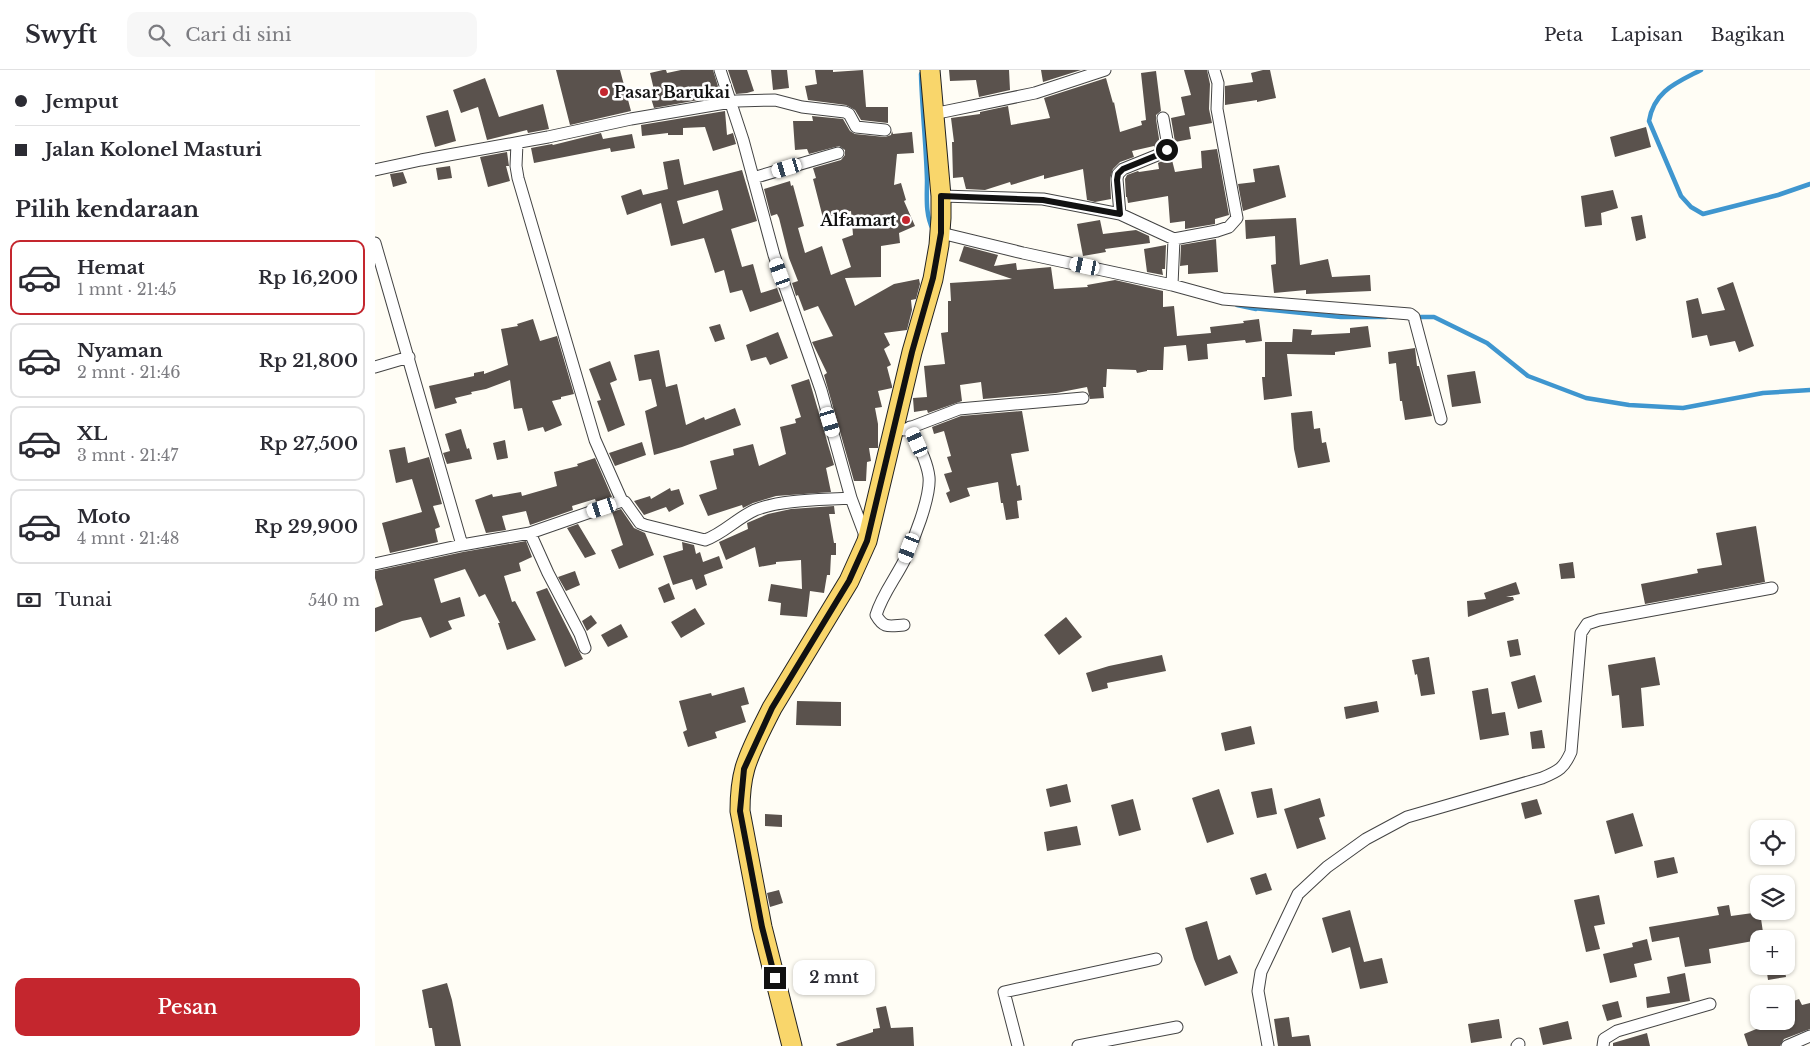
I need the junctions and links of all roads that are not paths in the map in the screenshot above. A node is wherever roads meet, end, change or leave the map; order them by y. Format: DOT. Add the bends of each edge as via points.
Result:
graph roads {
  1 [pos="720,70"];
  2 [pos="930,70"];
  3 [pos="1105,70"];
  4 [pos="1214,70"];
  5 [pos="730,102"];
  6 [pos="933,114"];
  7 [pos="1163,118"];
  8 [pos="885,130"];
  9 [pos="517,143"];
  10 [pos="838,152"];
  11 [pos="375,170"];
  12 [pos="753,178"];
  13 [pos="941,196"];
  14 [pos="1120,214"];
  15 [pos="941,233"];
  16 [pos="1174,239"];
  17 [pos="375,243"];
  18 [pos="1172,285"];
  19 [pos="409,357"];
  20 [pos="375,366"];
  21 [pos="1083,398"];
  22 [pos="1441,419"];
  23 [pos="910,427"];
  24 [pos="891,436"];
  25 [pos="851,498"];
  26 [pos="622,501"];
  27 [pos="530,532"];
  28 [pos="867,541"];
  29 [pos="462,545"];
  30 [pos="375,564"];
  31 [pos="1772,588"];
  32 [pos="904,625"];
  33 [pos="585,648"];
  34 [pos="1156,959"];
  35 [pos="1710,1004"];
  36 [pos="1177,1028"];
  37 [pos="1810,1036"];
  38 [pos="792,1046"];
  39 [pos="1018,1046"];
  40 [pos="1078,1046"];
  41 [pos="1268,1046"];
  42 [pos="1603,1046"];
  43 [pos="1787,1046"];
  1 -- 5 [label="street"];
  2 -- 6 [label="main road"];
  3 -- 6 [label="street" via="1035,93"];
  4 -- 16 [label="street" via="1218,83 1217,109 1237,218 1229,227 1217,231"];
  5 -- 8 [label="street" via="775,100 845,112 856,126"];
  5 -- 9 [label="street"];
  5 -- 12 [label="street"];
  6 -- 13 [label="main road"];
  7 -- 14 [label="street" via="1168,146 1165,152 1118,174"];
  9 -- 11 [label="street"];
  9 -- 26 [label="street" via="519,178 595,440"];
  10 -- 12 [label="street"];
  12 -- 25 [label="street" via="773,255 821,390"];
  13 -- 14 [label="street" via="1043,200"];
  13 -- 15 [label="main road"];
  14 -- 16 [label="street"];
  15 -- 18 [label="street"];
  15 -- 24 [label="main road" via="933,278"];
  16 -- 18 [label="street"];
  17 -- 19 [label="street"];
  18 -- 22 [label="street" via="1238,302 1413,315"];
  19 -- 20 [label="street"];
  19 -- 29 [label="street"];
  21 -- 23 [label="street" via="959,409"];
  23 -- 24 [label="street"];
  23 -- 32 [label="street" via="924,458 929,477 928,494 904,561 879,603 876,615 880,623 887,626"];
  24 -- 28 [label="main road"];
  25 -- 26 [label="street" via="777,504 756,510 705,540 645,525"];
  25 -- 28 [label="street"];
  26 -- 27 [label="street"];
  27 -- 29 [label="street"];
  27 -- 33 [label="street"];
  28 -- 38 [label="main road" via="849,581 772,708 743,777 742,826 762,927"];
  29 -- 30 [label="street"];
  31 -- 41 [label="street" via="1587,624 1581,633 1571,752 1565,765 1542,778 1407,817 1358,844 1298,894 1261,972 1257,991"];
  34 -- 39 [label="street" via="1004,992"];
  35 -- 42 [label="street" via="1617,1031 1604,1040"];
  36 -- 40 [label="street"];
  37 -- 43 [label="street"];
}
